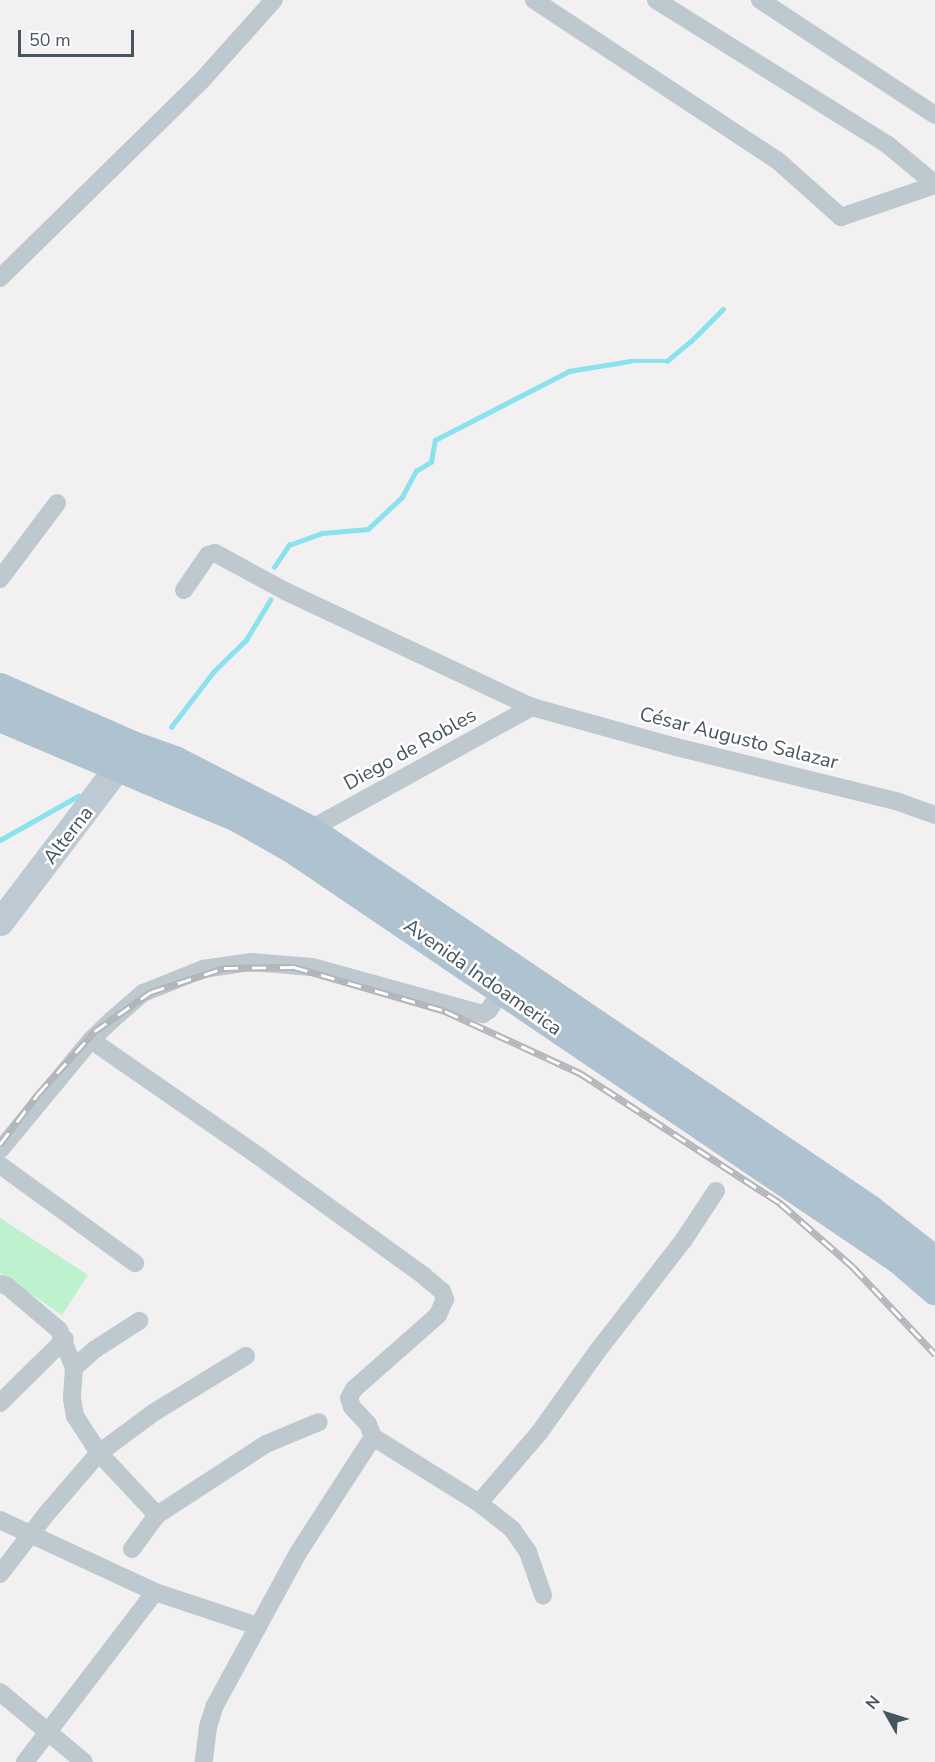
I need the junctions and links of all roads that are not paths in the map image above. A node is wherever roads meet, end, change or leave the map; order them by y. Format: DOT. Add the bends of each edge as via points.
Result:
graph roads {
  1 [pos="274,0"];
  2 [pos="534,0"];
  3 [pos="656,0"];
  4 [pos="760,0"];
  5 [pos="935,115"];
  6 [pos="935,184"];
  7 [pos="0,278"];
  8 [pos="57,502"];
  9 [pos="0,579"];
  10 [pos="184,590"];
  11 [pos="0,688"];
  12 [pos="532,708"];
  13 [pos="0,717"];
  14 [pos="126,757"];
  15 [pos="935,815"];
  16 [pos="302,840"];
  17 [pos="408,910"];
  18 [pos="0,922"];
  19 [pos="501,991"];
  20 [pos="91,1040"];
  21 [pos="0,1150"];
  22 [pos="0,1165"];
  23 [pos="716,1191"];
  24 [pos="935,1261"];
  25 [pos="135,1263"];
  26 [pos="0,1284"];
  27 [pos="935,1290"];
  28 [pos="139,1321"];
  29 [pos="65,1339"];
  30 [pos="246,1356"];
  31 [pos="74,1368"];
  32 [pos="0,1403"];
  33 [pos="319,1422"];
  34 [pos="373,1437"];
  35 [pos="99,1453"];
  36 [pos="479,1503"];
  37 [pos="157,1515"];
  38 [pos="0,1520"];
  39 [pos="30,1534"];
  40 [pos="132,1549"];
  41 [pos="0,1574"];
  42 [pos="155,1592"];
  43 [pos="543,1595"];
  44 [pos="257,1626"];
  45 [pos="0,1692"];
  46 [pos="47,1733"];
  47 [pos="25,1762"];
  48 [pos="84,1762"];
  49 [pos="204,1762"];
  1 -- 7 [label="street" via="203,79"];
  2 -- 6 [label="street" via="777,160 841,217"];
  3 -- 6 [label="street" via="888,145"];
  4 -- 5 [label="street"];
  8 -- 9 [label="street"];
  10 -- 12 [label="street, César Augusto Salazar" via="208,555 215,553 285,591"];
  11 -- 14 [label="main road, Avenida Indoamerica"];
  12 -- 15 [label="street, César Augusto Salazar" via="896,801"];
  12 -- 16 [label="street, Diego de Robles"];
  13 -- 14 [label="main road, Avenida Indoamerica"];
  14 -- 16 [label="main road, Avenida Indoamerica" via="175,761"];
  14 -- 18 [label="street, Alterna"];
  16 -- 17 [label="main road, Avenida Indoamerica"];
  17 -- 19 [label="main road, Avenida Indoamerica"];
  17 -- 24 [label="main road, Avenida Indoamerica" via="870,1210"];
  19 -- 20 [label="street" via="483,1014 312,967 251,962 221,965 143,993"];
  19 -- 27 [label="main road, Avenida Indoamerica" via="889,1253"];
  20 -- 21 [label="street"];
  20 -- 34 [label="street" via="257,1155 442,1291 445,1299 438,1315 354,1389 349,1398"];
  22 -- 25 [label="street"];
  23 -- 36 [label="street" via="539,1433"];
  26 -- 29 [label="street"];
  28 -- 31 [label="street"];
  29 -- 31 [label="street"];
  29 -- 32 [label="street"];
  30 -- 35 [label="street" via="153,1413"];
  31 -- 35 [label="street" via="75,1416"];
  33 -- 37 [label="street" via="266,1444"];
  34 -- 36 [label="street"];
  34 -- 44 [label="street" via="298,1553"];
  35 -- 37 [label="street"];
  35 -- 39 [label="street"];
  36 -- 43 [label="street" via="512,1529 528,1552"];
  37 -- 40 [label="street"];
  38 -- 39 [label="street"];
  39 -- 41 [label="street"];
  39 -- 42 [label="street"];
  42 -- 44 [label="street"];
  42 -- 46 [label="street"];
  44 -- 49 [label="street" via="215,1705"];
  45 -- 46 [label="street"];
  46 -- 47 [label="street"];
  46 -- 48 [label="street"];
}
